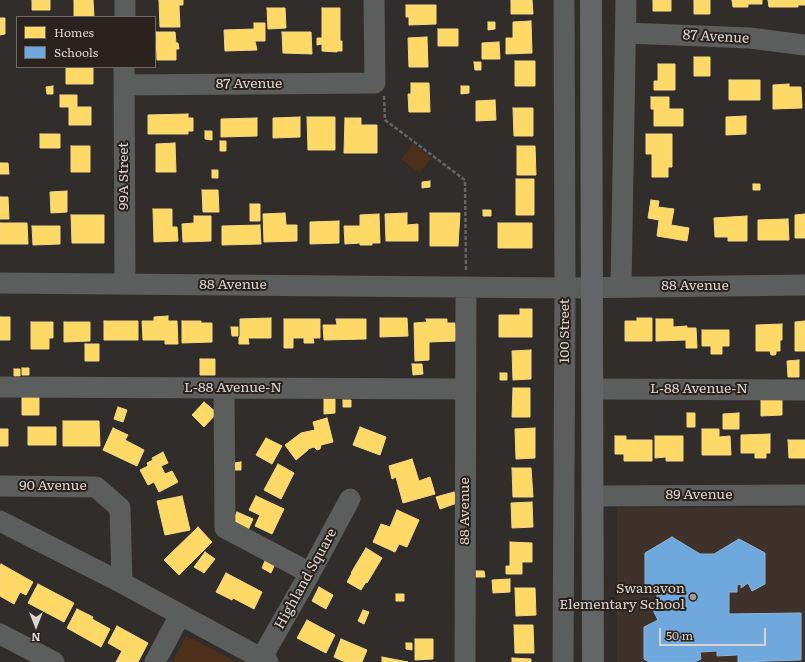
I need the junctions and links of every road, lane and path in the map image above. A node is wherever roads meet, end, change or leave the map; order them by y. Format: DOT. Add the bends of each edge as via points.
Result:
graph roads {
  1 [pos="125,0"];
  2 [pos="374,0"];
  3 [pos="564,0"];
  4 [pos="592,0"];
  5 [pos="626,0"];
  6 [pos="125,16"];
  7 [pos="626,33"];
  8 [pos="805,45"];
  9 [pos="124,76"];
  10 [pos="375,83"];
  11 [pos="0,283"];
  12 [pos="125,284"];
  13 [pos="805,285"];
  14 [pos="466,287"];
  15 [pos="592,287"];
  16 [pos="621,287"];
  17 [pos="565,288"];
  18 [pos="0,387"];
  19 [pos="224,388"];
  20 [pos="466,389"];
  21 [pos="592,389"];
  22 [pos="805,390"];
  23 [pos="0,486"];
  24 [pos="805,495"];
  25 [pos="593,496"];
  26 [pos="350,499"];
  27 [pos="0,521"];
  28 [pos="310,573"];
  29 [pos="122,583"];
  30 [pos="180,615"];
  31 [pos="0,634"];
  32 [pos="264,660"];
  33 [pos="54,662"];
  34 [pos="155,662"];
  35 [pos="465,662"];
  36 [pos="563,662"];
  37 [pos="593,662"];
  1 -- 6 [label="street"];
  2 -- 10 [label="street"];
  3 -- 17 [label="street, 100 Street"];
  4 -- 15 [label="main road, 100 Street"];
  5 -- 7 [label="street"];
  7 -- 8 [label="street, 87 Avenue" via="750,38"];
  7 -- 16 [label="street"];
  9 -- 10 [label="street, 87 Avenue"];
  9 -- 12 [label="street, 99A Street"];
  10 -- 14 [label="path" via="383,88 385,120 465,180"];
  11 -- 12 [label="street, 88 Avenue"];
  12 -- 14 [label="street, 88 Avenue"];
  13 -- 16 [label="street, 88 Avenue"];
  14 -- 17 [label="street, 88 Avenue"];
  14 -- 20 [label="street, 88 Avenue"];
  15 -- 16 [label="street, 88 Avenue"];
  15 -- 17 [label="street, 88 Avenue"];
  15 -- 21 [label="main road, 100 Street"];
  17 -- 36 [label="street, 100 Street"];
  18 -- 19 [label="street, L-88 Avenue-N"];
  19 -- 20 [label="street, L-88 Avenue-N"];
  19 -- 28 [label="street" via="225,528"];
  20 -- 35 [label="street, 88 Avenue"];
  21 -- 22 [label="street, L-88 Avenue-N"];
  21 -- 25 [label="main road, 100 Street"];
  23 -- 29 [label="street, 90 Avenue" via="96,486 120,508"];
  24 -- 25 [label="street, 89 Avenue"];
  25 -- 37 [label="main road, 100 Street"];
  26 -- 28 [label="street, Highland Square"];
  27 -- 29 [label="street"];
  28 -- 32 [label="street, Highland Square"];
  29 -- 30 [label="street"];
  30 -- 32 [label="street"];
  30 -- 34 [label="street"];
  31 -- 33 [label="street"];
}
